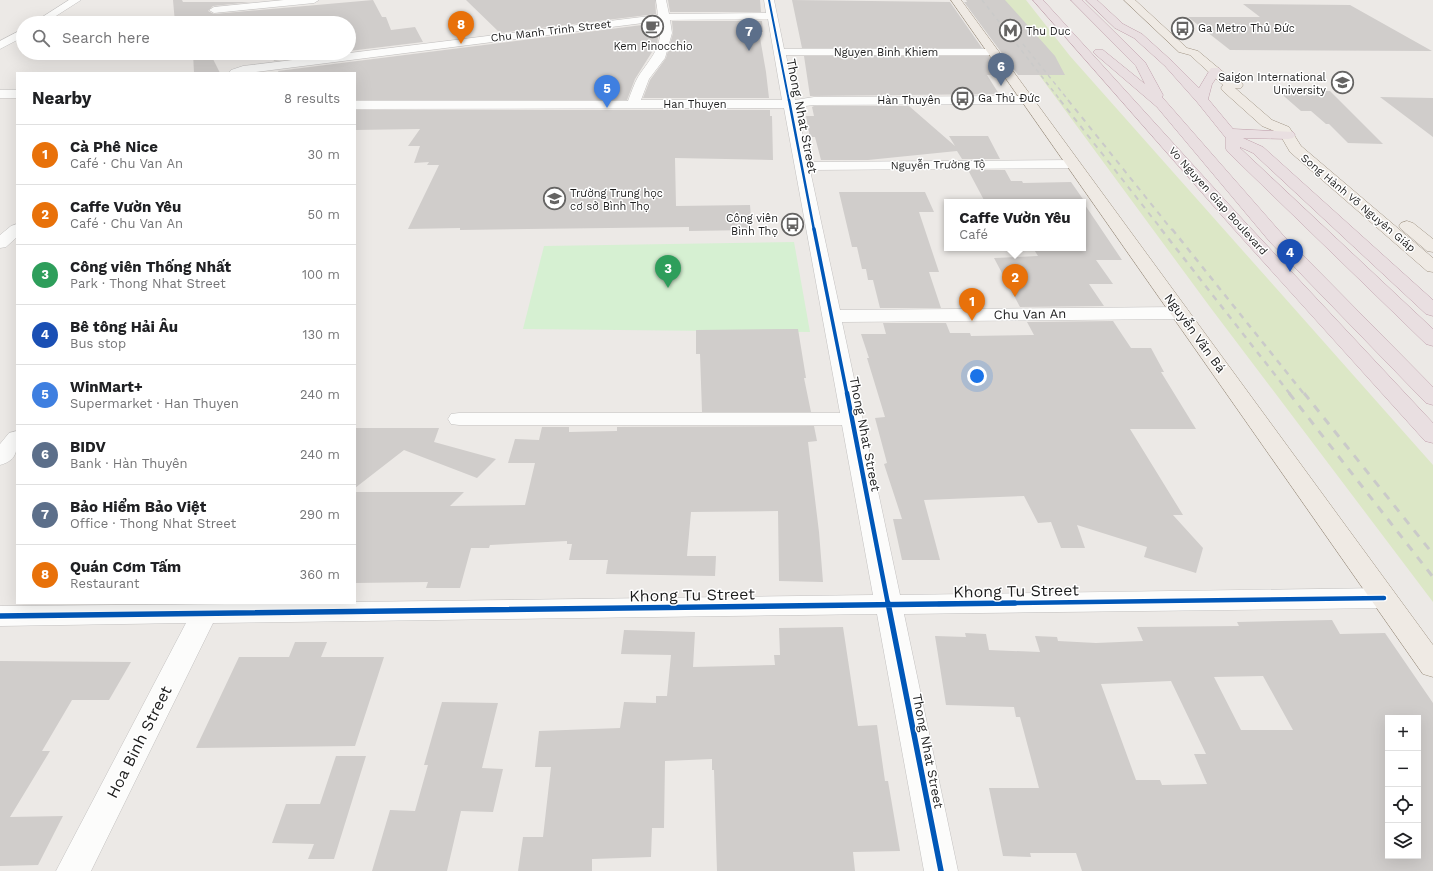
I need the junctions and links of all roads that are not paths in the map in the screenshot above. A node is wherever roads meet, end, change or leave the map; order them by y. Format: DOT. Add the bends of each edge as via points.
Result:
graph roads {
  1 [pos="76,0"];
  2 [pos="208,0"];
  3 [pos="314,0"];
  4 [pos="662,0"];
  5 [pos="769,0"];
  6 [pos="956,0"];
  7 [pos="1038,0"];
  8 [pos="1076,0"];
  9 [pos="1091,0"];
  10 [pos="1129,0"];
  11 [pos="1142,0"];
  12 [pos="214,10"];
  13 [pos="50,16"];
  14 [pos="217,16"];
  15 [pos="772,16"];
  16 [pos="664,17"];
  17 [pos="1068,17"];
  18 [pos="1131,21"];
  19 [pos="1135,35"];
  20 [pos="16,36"];
  21 [pos="0,46"];
  22 [pos="779,52"];
  23 [pos="993,52"];
  24 [pos="1194,53"];
  25 [pos="356,57"];
  26 [pos="238,60"];
  27 [pos="333,60"];
  28 [pos="1215,71"];
  29 [pos="241,72"];
  30 [pos="1230,84"];
  31 [pos="0,94"];
  32 [pos="16,94"];
  33 [pos="1255,96"];
  34 [pos="1202,99"];
  35 [pos="633,104"];
  36 [pos="790,104"];
  37 [pos="1031,104"];
  38 [pos="1162,104"];
  39 [pos="356,105"];
  40 [pos="1277,114"];
  41 [pos="1286,132"];
  42 [pos="1231,135"];
  43 [pos="1073,164"];
  44 [pos="802,166"];
  45 [pos="1238,224"];
  46 [pos="1276,238"];
  47 [pos="1433,247"];
  48 [pos="1433,267"];
  49 [pos="1338,302"];
  50 [pos="1433,310"];
  51 [pos="1180,313"];
  52 [pos="831,316"];
  53 [pos="1329,322"];
  54 [pos="1433,340"];
  55 [pos="1433,399"];
  56 [pos="459,419"];
  57 [pos="852,419"];
  58 [pos="1433,436"];
  59 [pos="16,439"];
  60 [pos="0,458"];
  61 [pos="1384,598"];
  62 [pos="888,604"];
  63 [pos="204,614"];
  64 [pos="0,616"];
  65 [pos="1433,666"];
  66 [pos="74,871"];
  67 [pos="941,871"];
  1 -- 13 [label="street"];
  2 -- 12 [label="street"];
  3 -- 12 [label="street"];
  4 -- 16 [label="street"];
  5 -- 15 [label="street, Thong Nhat Street"];
  6 -- 23 [label="main road, Nguyễn Văn Bá"];
  7 -- 45 [label="highway, Vo Nguyen Giap Boulevard"];
  8 -- 38 [label="highway, Vo Nguyen Giap Boulevard" via="1141,64"];
  9 -- 19 [label="highway" via="1119,26"];
  10 -- 24 [label="main road, Song Hành Võ Nguyên Giáp" via="1183,50"];
  11 -- 24 [label="main road, Song Hành Võ Nguyên Giáp" via="1198,51"];
  12 -- 14 [label="street"];
  15 -- 16 [label="street, Chu Manh Trinh Street"];
  15 -- 22 [label="street, Thong Nhat Street"];
  16 -- 25 [label="street, Chu Manh Trinh Street"];
  16 -- 35 [label="street" via="668,33 659,58 643,79"];
  17 -- 38 [label="highway, Vo Nguyen Giap Boulevard" via="1097,51"];
  18 -- 19 [label="highway" via="1136,26"];
  19 -- 34 [label="highway" via="1169,64"];
  20 -- 21 [label="street"];
  22 -- 23 [label="street, Nguyen Binh Khiem"];
  22 -- 36 [label="street, Thong Nhat Street"];
  23 -- 37 [label="main road, Nguyễn Văn Bá"];
  24 -- 28 [label="main road, Song Hành Võ Nguyên Giáp"];
  26 -- 29 [label="street"];
  27 -- 29 [label="street, Chu Manh Trinh Street"];
  28 -- 30 [label="main road, Song Hành Võ Nguyên Giáp"];
  28 -- 34 [label="highway" via="1206,84"];
  30 -- 33 [label="main road, Song Hành Võ Nguyên Giáp" via="1245,88"];
  30 -- 41 [label="main road, Song Hành Võ Nguyên Giáp" via="1227,88 1261,118"];
  31 -- 32 [label="street"];
  34 -- 42 [label="highway"];
  35 -- 36 [label="street, Han Thuyen"];
  35 -- 39 [label="street, Han Thuyen"];
  36 -- 37 [label="street, Han Thuyen" via="815,110"];
  36 -- 44 [label="street, Thong Nhat Street"];
  37 -- 43 [label="main road, Nguyễn Văn Bá"];
  38 -- 46 [label="highway, Vo Nguyen Giap Boulevard"];
  40 -- 41 [label="main road, Song Hành Võ Nguyên Giáp" via="1288,123"];
  41 -- 42 [label="highway"];
  41 -- 47 [label="main road, Song Hành Võ Nguyên Giáp" via="1314,148"];
  41 -- 48 [label="main road, Song Hành Võ Nguyên Giáp" via="1295,149"];
  42 -- 50 [label="highway" via="1258,150"];
  42 -- 54 [label="highway" via="1233,149"];
  43 -- 44 [label="street, Nguyễn Trường Tộ"];
  43 -- 51 [label="main road, Nguyễn Văn Bá"];
  44 -- 52 [label="street, Thong Nhat Street"];
  45 -- 46 [label="highway"];
  45 -- 53 [label="highway, Vo Nguyen Giap Boulevard"];
  46 -- 49 [label="highway, Vo Nguyen Giap Boulevard"];
  49 -- 53 [label="highway"];
  49 -- 55 [label="highway, Vo Nguyen Giap Boulevard"];
  51 -- 52 [label="street, Chu Van An"];
  51 -- 61 [label="main road, Nguyễn Văn Bá"];
  52 -- 57 [label="street, Thong Nhat Street"];
  53 -- 58 [label="highway, Vo Nguyen Giap Boulevard"];
  56 -- 57 [label="street"];
  57 -- 62 [label="street, Thong Nhat Street"];
  59 -- 60 [label="street"];
  61 -- 62 [label="street, Khong Tu Street"];
  61 -- 65 [label="main road, Nguyễn Văn Bá"];
  62 -- 63 [label="street, Khong Tu Street"];
  62 -- 67 [label="street, Thong Nhat Street"];
  63 -- 64 [label="street, Khong Tu Street"];
  63 -- 66 [label="street, Hoa Binh Street"];
}
